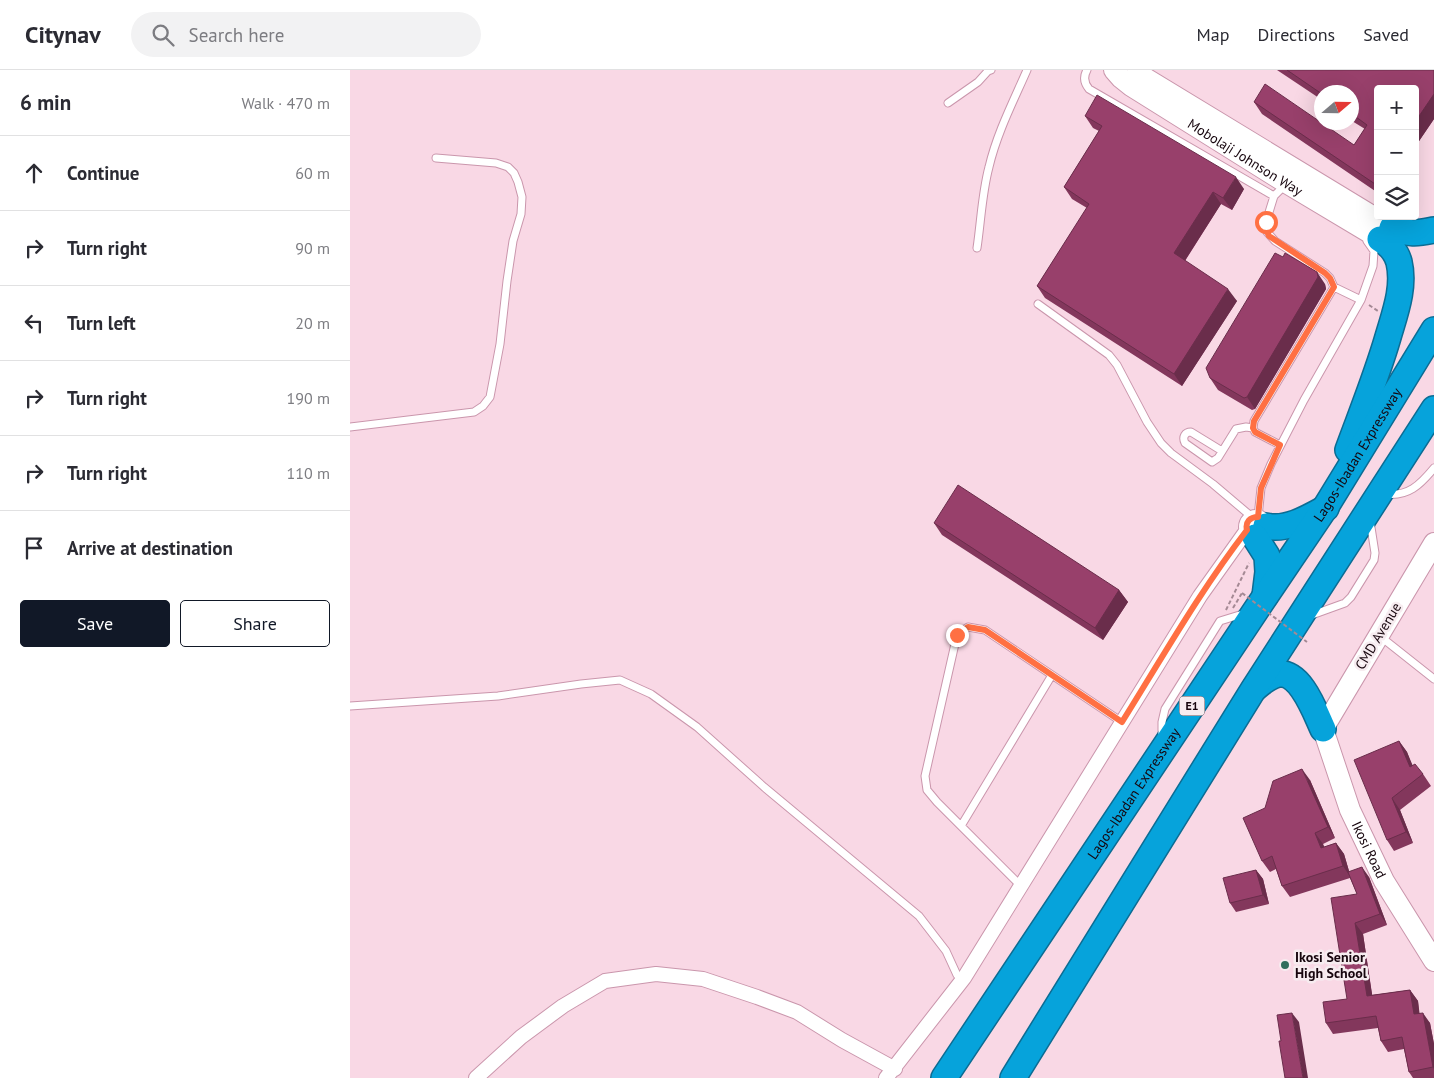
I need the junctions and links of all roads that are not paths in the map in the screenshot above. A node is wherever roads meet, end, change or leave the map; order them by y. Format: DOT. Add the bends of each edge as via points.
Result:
graph roads {
  1 [pos="991,70"];
  2 [pos="1027,70"];
  3 [pos="1087,70"];
  4 [pos="1118,73"];
  5 [pos="948,103"];
  6 [pos="436,158"];
  7 [pos="1278,188"];
  8 [pos="1434,230"];
  9 [pos="1377,234"];
  10 [pos="977,248"];
  11 [pos="1334,287"];
  12 [pos="1360,300"];
  13 [pos="1038,304"];
  14 [pos="1434,330"];
  15 [pos="1434,409"];
  16 [pos="350,427"];
  17 [pos="1253,428"];
  18 [pos="1280,445"];
  19 [pos="1222,450"];
  20 [pos="1434,468"];
  21 [pos="1374,502"];
  22 [pos="1325,508"];
  23 [pos="1256,525"];
  24 [pos="1434,543"];
  25 [pos="1254,600"];
  26 [pos="1378,636"];
  27 [pos="1052,675"];
  28 [pos="1434,679"];
  29 [pos="1252,690"];
  30 [pos="350,706"];
  31 [pos="1122,722"];
  32 [pos="1322,729"];
  33 [pos="1163,750"];
  34 [pos="961,826"];
  35 [pos="1021,886"];
  36 [pos="1434,961"];
  37 [pos="964,978"];
  38 [pos="891,1073"];
  39 [pos="476,1078"];
  40 [pos="944,1078"];
  41 [pos="1013,1078"];
  1 -- 5 [label="lane"];
  2 -- 10 [label="lane" via="1004,120 989,166"];
  3 -- 7 [label="lane" via="1084,80 1089,89"];
  4 -- 7 [label="street, Mobolaji Johnson Way"];
  4 -- 9 [label="street, Mobolaji Johnson Way" via="1150,82"];
  6 -- 16 [label="lane" via="508,167 514,173 522,196 490,397 474,412"];
  7 -- 9 [label="street, Mobolaji Johnson Way"];
  7 -- 11 [label="lane" via="1265,227 1269,236 1325,273"];
  8 -- 9 [label="highway"];
  9 -- 12 [label="lane" via="1366,240 1374,251 1373,266"];
  9 -- 22 [label="highway" via="1395,252 1399,262 1399,294 1378,371"];
  11 -- 12 [label="lane"];
  11 -- 17 [label="lane" via="1254,421"];
  12 -- 18 [label="lane"];
  13 -- 23 [label="lane" via="1109,355 1161,443 1213,484"];
  14 -- 22 [label="highway, Lagos-Ibadan Expressway / E1"];
  15 -- 21 [label="highway"];
  17 -- 18 [label="lane"];
  17 -- 19 [label="lane" via="1236,429"];
  18 -- 23 [label="lane" via="1261,488"];
  19 -- 19 [label="lane" via="1212,462 1183,439 1191,432"];
  20 -- 21 [label="lane" via="1404,494"];
  21 -- 29 [label="highway" via="1303,633"];
  22 -- 23 [label="highway" via="1302,521 1276,528"];
  22 -- 25 [label="highway, Lagos-Ibadan Expressway / E1"];
  23 -- 25 [label="highway" via="1267,556 1268,572"];
  23 -- 31 [label="street" via="1232,549 1200,596"];
  24 -- 26 [label="street, CMD Avenue"];
  25 -- 33 [label="highway, Lagos-Ibadan Expressway / E1"];
  25 -- 33 [label="lane" via="1220,621 1165,709"];
  26 -- 28 [label="lane"];
  26 -- 32 [label="street, CMD Avenue"];
  27 -- 31 [label="lane"];
  27 -- 34 [label="lane"];
  27 -- 34 [label="lane" via="985,630 968,627 957,635 925,776 927,790"];
  29 -- 32 [label="highway" via="1268,678 1288,675 1305,693"];
  29 -- 41 [label="highway"];
  30 -- 37 [label="lane" via="498,696 620,680 650,694 697,728 919,916 946,951 957,975"];
  31 -- 35 [label="street"];
  32 -- 36 [label="street, Ikosi Road" via="1350,810 1384,881"];
  33 -- 40 [label="highway, Lagos-Ibadan Expressway / E1"];
  34 -- 35 [label="lane"];
  35 -- 37 [label="street"];
  37 -- 38 [label="street"];
  38 -- 39 [label="street" via="797,1012 703,979 656,974 605,981 521,1037"];
}
